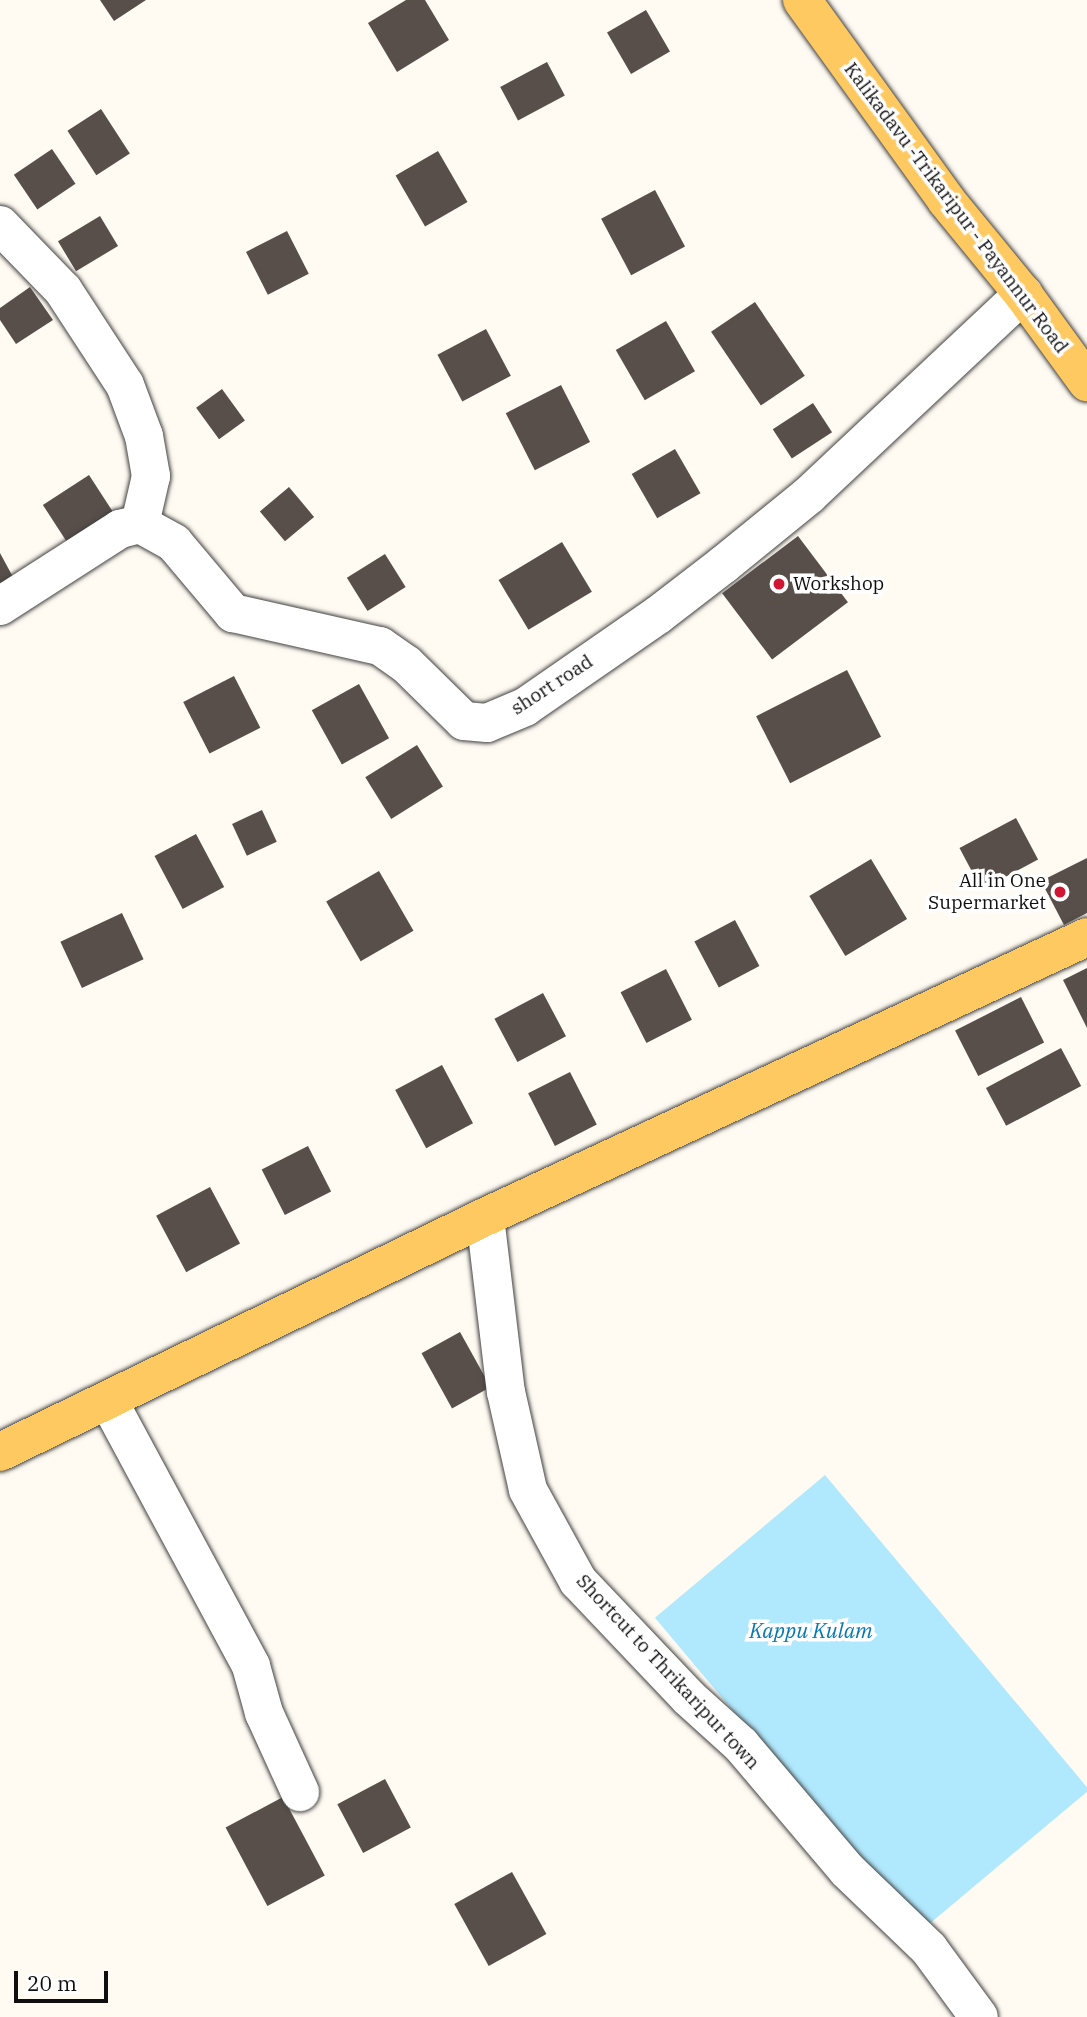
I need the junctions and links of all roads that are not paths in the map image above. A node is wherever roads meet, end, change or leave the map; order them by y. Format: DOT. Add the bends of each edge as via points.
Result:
graph roads {
  1 [pos="802,0"];
  2 [pos="0,225"];
  3 [pos="1023,294"];
  4 [pos="1087,382"];
  5 [pos="140,524"];
  6 [pos="0,606"];
  7 [pos="1087,937"];
  8 [pos="485,1217"];
  9 [pos="108,1400"];
  10 [pos="0,1452"];
  11 [pos="300,1792"];
  12 [pos="979,2017"];
  1 -- 3 [label="main road, Kalikadavu -Trikaripur - Payannur Road" via="946,200"];
  2 -- 5 [label="street" via="63,290 125,385 144,436 151,477"];
  3 -- 4 [label="main road, Kalikadavu -Trikaripur - Payannur Road"];
  3 -- 5 [label="street, short road" via="809,495 723,565 525,707 487,723 464,721 406,664 380,646 233,613 174,543"];
  5 -- 6 [label="street" via="120,529"];
  7 -- 8 [label="main road"];
  8 -- 9 [label="main road"];
  8 -- 12 [label="street, Shortcut to Thrikaripur town" via="506,1392 528,1490 578,1581 741,1745 847,1870 929,1949"];
  9 -- 10 [label="main road"];
  9 -- 11 [label="street" via="251,1666 264,1713"];
}
